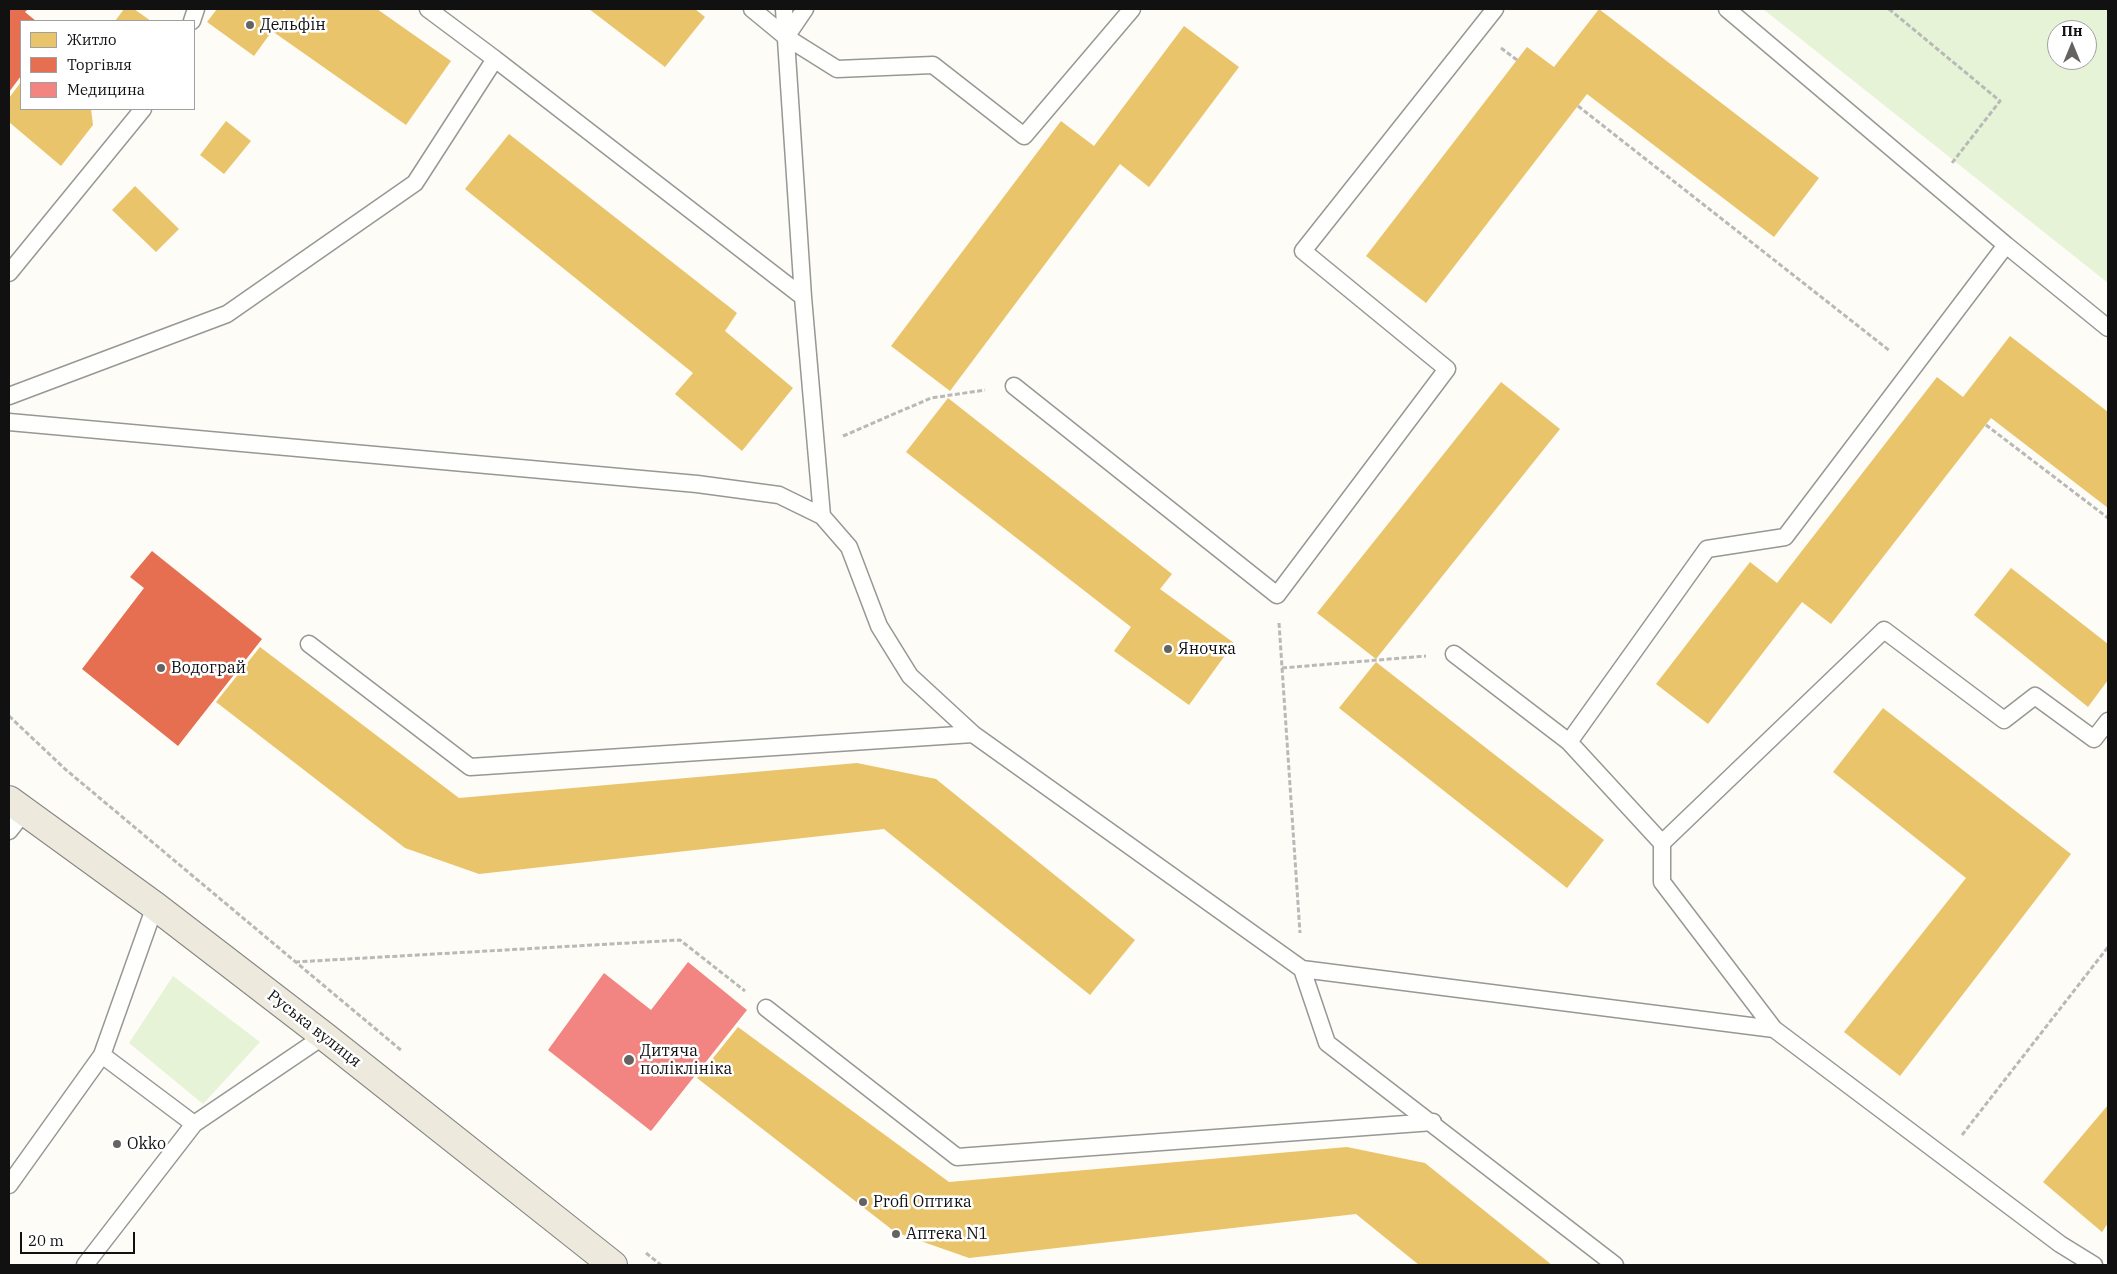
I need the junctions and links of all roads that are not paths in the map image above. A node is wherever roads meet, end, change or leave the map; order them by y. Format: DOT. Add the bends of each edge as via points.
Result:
graph roads {
  1 [pos="428,9"];
  2 [pos="752,9"];
  3 [pos="784,9"];
  4 [pos="805,9"];
  5 [pos="1132,9"];
  6 [pos="1495,9"];
  7 [pos="1727,9"];
  8 [pos="786,37"];
  9 [pos="495,59"];
  10 [pos="141,110"];
  11 [pos="2006,245"];
  12 [pos="9,273"];
  13 [pos="803,297"];
  14 [pos="2108,328"];
  15 [pos="1014,386"];
  16 [pos="9,396"];
  17 [pos="9,422"];
  18 [pos="822,516"];
  19 [pos="309,644"];
  20 [pos="1454,654"];
  21 [pos="2108,721"];
  22 [pos="973,734"];
  23 [pos="1569,742"];
  24 [pos="14,814"];
  25 [pos="1662,844"];
  26 [pos="154,906"];
  27 [pos="1302,969"];
  28 [pos="766,1008"];
  29 [pos="1774,1029"];
  30 [pos="324,1036"];
  31 [pos="102,1055"];
  32 [pos="1433,1122"];
  33 [pos="194,1124"];
  34 [pos="9,1185"];
  35 [pos="85,1265"];
  36 [pos="613,1265"];
  37 [pos="1615,1265"];
  38 [pos="2094,1265"];
  1 -- 9 [label="lane"];
  2 -- 8 [label="lane"];
  3 -- 8 [label="lane"];
  4 -- 8 [label="lane"];
  5 -- 8 [label="lane" via="1024,136 932,65 837,69"];
  6 -- 15 [label="lane" via="1303,250 1447,369 1277,595"];
  7 -- 11 [label="lane"];
  8 -- 13 [label="lane"];
  9 -- 13 [label="lane"];
  9 -- 16 [label="lane" via="415,183 227,314"];
  10 -- 12 [label="lane"];
  11 -- 14 [label="lane"];
  11 -- 23 [label="lane" via="1785,537 1707,549"];
  13 -- 18 [label="lane"];
  17 -- 18 [label="lane" via="697,484 778,495"];
  18 -- 22 [label="lane" via="849,547 879,626 910,676"];
  19 -- 22 [label="lane" via="470,767"];
  20 -- 23 [label="lane"];
  21 -- 25 [label="lane" via="2094,739 2035,696 2004,720 1884,630"];
  22 -- 27 [label="lane"];
  23 -- 25 [label="lane"];
  24 -- 26 [label="main road, Руська вулиця"];
  25 -- 29 [label="lane" via="1662,882"];
  26 -- 30 [label="main road, Руська вулиця"];
  26 -- 31 [label="lane"];
  27 -- 29 [label="lane"];
  27 -- 32 [label="lane" via="1327,1043"];
  28 -- 32 [label="lane" via="957,1157"];
  29 -- 38 [label="lane" via="2060,1244"];
  30 -- 33 [label="lane"];
  30 -- 36 [label="main road, Руська вулиця"];
  31 -- 33 [label="lane"];
  31 -- 34 [label="lane"];
  32 -- 37 [label="lane"];
  33 -- 35 [label="lane"];
}
